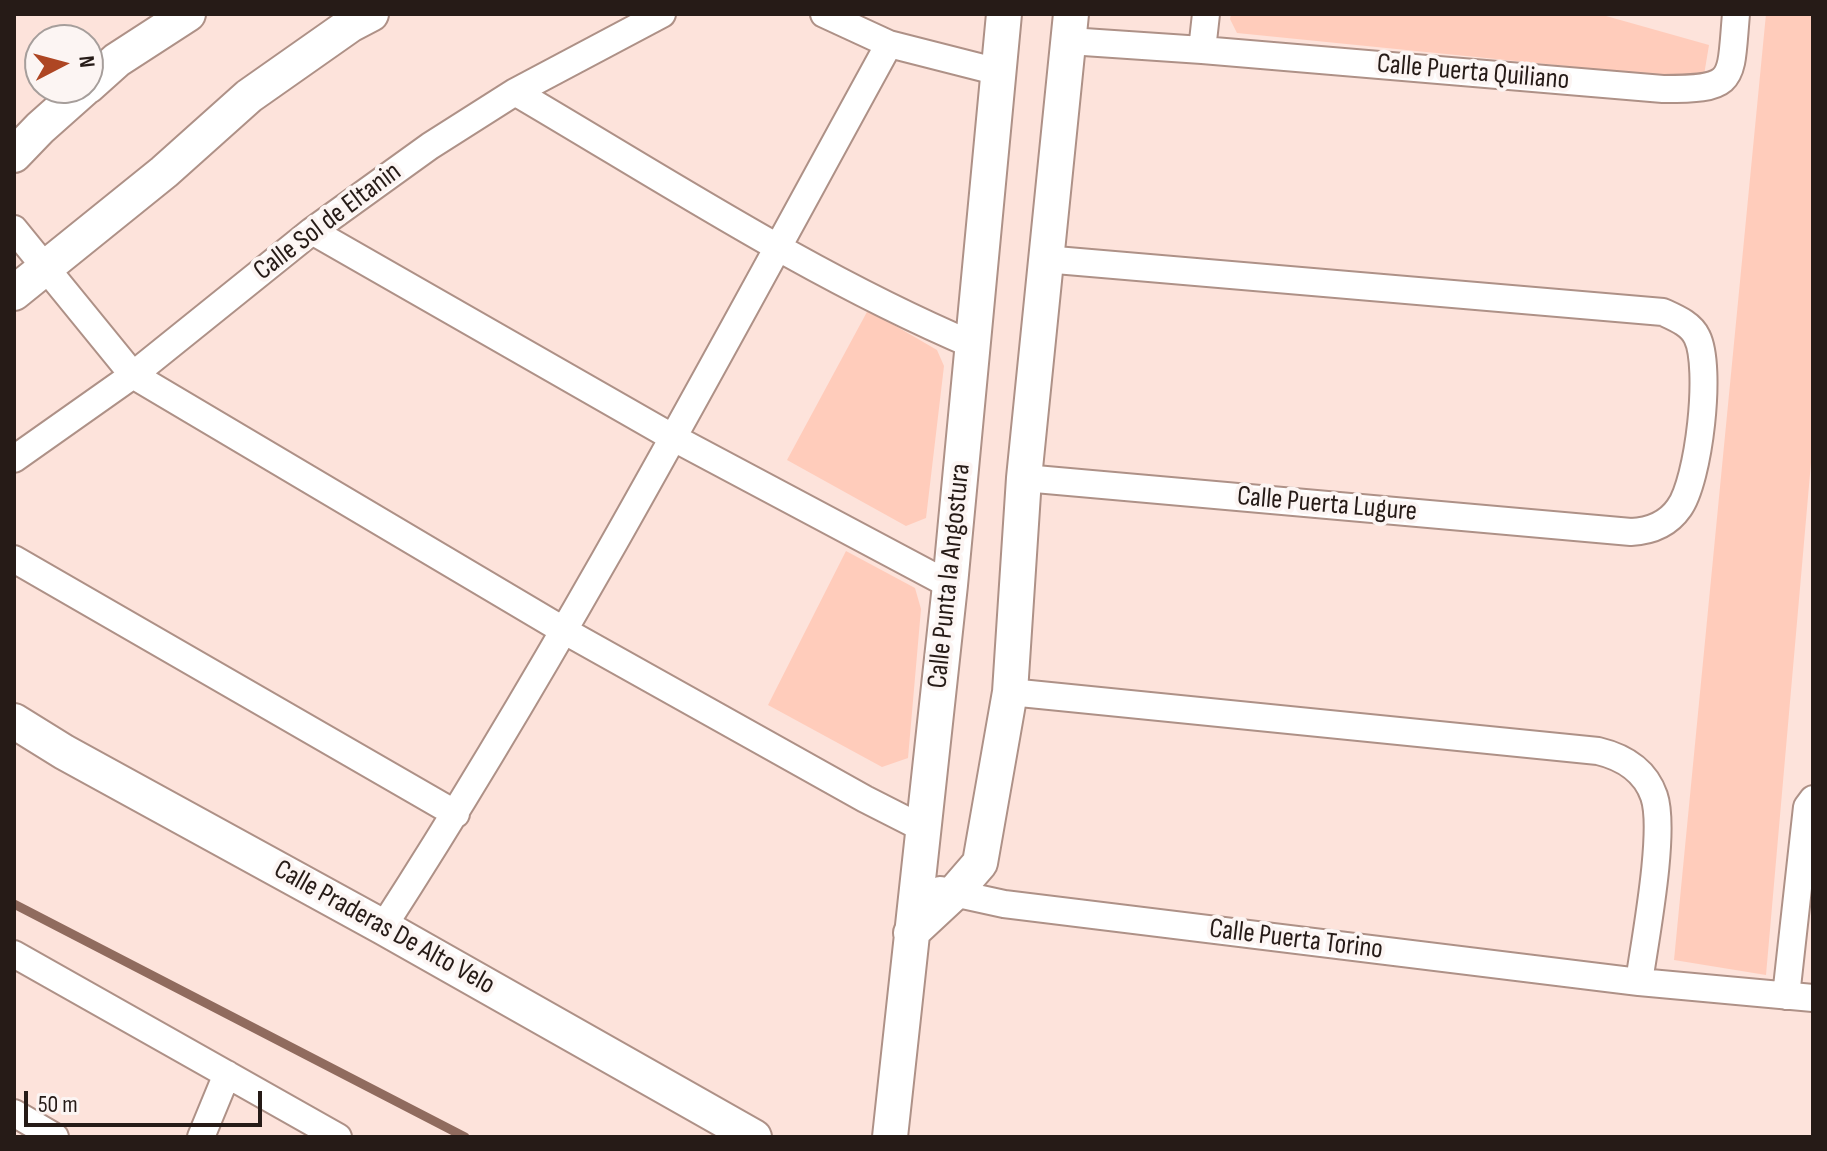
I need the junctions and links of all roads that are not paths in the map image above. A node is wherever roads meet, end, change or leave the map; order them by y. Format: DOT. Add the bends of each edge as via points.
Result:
graph roads {
  1 [pos="188,14"];
  2 [pos="371,14"];
  3 [pos="662,14"];
  4 [pos="824,14"];
  5 [pos="1004,14"];
  6 [pos="1206,14"];
  7 [pos="1736,14"];
  8 [pos="1070,28"];
  9 [pos="889,44"];
  10 [pos="1202,50"];
  11 [pos="104,72"];
  12 [pos="999,72"];
  13 [pos="515,92"];
  14 [pos="69,104"];
  15 [pos="14,155"];
  16 [pos="14,229"];
  17 [pos="312,231"];
  18 [pos="778,247"];
  19 [pos="1044,259"];
  20 [pos="48,267"];
  21 [pos="14,293"];
  22 [pos="973,345"];
  23 [pos="133,375"];
  24 [pos="672,437"];
  25 [pos="14,459"];
  26 [pos="1024,478"];
  27 [pos="14,559"];
  28 [pos="950,585"];
  29 [pos="563,630"];
  30 [pos="1010,692"];
  31 [pos="14,721"];
  32 [pos="1813,799"];
  33 [pos="456,814"];
  34 [pos="924,829"];
  35 [pos="917,885"];
  36 [pos="954,893"];
  37 [pos="383,927"];
  38 [pos="911,933"];
  39 [pos="14,954"];
  40 [pos="1639,982"];
  41 [pos="1786,996"];
  42 [pos="1813,998"];
  43 [pos="227,1074"];
  44 [pos="14,1113"];
  45 [pos="46,1134"];
  46 [pos="201,1137"];
  47 [pos="338,1137"];
  48 [pos="754,1137"];
  49 [pos="890,1137"];
  1 -- 11 [label="street"];
  2 -- 20 [label="street" via="249,96"];
  3 -- 13 [label="street, Calle Sol de Eltanin"];
  4 -- 9 [label="street"];
  5 -- 12 [label="street, Calle Punta la Angostura"];
  6 -- 10 [label="street"];
  7 -- 10 [label="street, Calle Puerta Quiliano" via="1732,64 1714,87 1663,89"];
  8 -- 10 [label="street, Calle Puerta Quiliano"];
  8 -- 19 [label="street"];
  9 -- 12 [label="street"];
  9 -- 18 [label="street"];
  12 -- 22 [label="street, Calle Punta la Angostura"];
  13 -- 17 [label="street, Calle Sol de Eltanin"];
  13 -- 18 [label="street"];
  14 -- 15 [label="street"];
  16 -- 20 [label="street"];
  17 -- 23 [label="street, Calle Sol de Eltanin"];
  17 -- 24 [label="street"];
  18 -- 22 [label="street"];
  18 -- 24 [label="street"];
  19 -- 26 [label="street"];
  19 -- 26 [label="street, Calle Puerta Lugure" via="1663,312 1697,336 1704,366 1701,425 1689,490 1679,509 1649,531"];
  20 -- 21 [label="street"];
  20 -- 23 [label="street"];
  22 -- 28 [label="street, Calle Punta la Angostura"];
  23 -- 25 [label="street, Calle Sol de Eltanin"];
  23 -- 29 [label="street"];
  24 -- 28 [label="street"];
  24 -- 29 [label="street"];
  26 -- 30 [label="street"];
  27 -- 33 [label="street"];
  28 -- 34 [label="street, Calle Punta la Angostura"];
  29 -- 33 [label="street"];
  29 -- 34 [label="street"];
  30 -- 36 [label="street" via="980,863"];
  30 -- 40 [label="street" via="1619,756 1643,775 1654,797 1658,832"];
  31 -- 37 [label="street, Calle Praderas De Alto Velo"];
  32 -- 41 [label="street" via="1807,807"];
  33 -- 37 [label="street"];
  34 -- 35 [label="street, Calle Punta la Angostura"];
  35 -- 36 [label="street, Calle Puerta Torino"];
  35 -- 38 [label="street, Calle Punta la Angostura"];
  36 -- 38 [label="street"];
  36 -- 40 [label="street, Calle Puerta Torino" via="1004,904"];
  37 -- 48 [label="street, Calle Praderas De Alto Velo"];
  38 -- 49 [label="street, Calle Punta la Angostura"];
  39 -- 43 [label="street"];
  40 -- 41 [label="street, Calle Puerta Torino"];
  41 -- 42 [label="street, Calle Puerta Torino"];
  43 -- 46 [label="street"];
  43 -- 47 [label="street"];
  44 -- 45 [label="street"];
}
